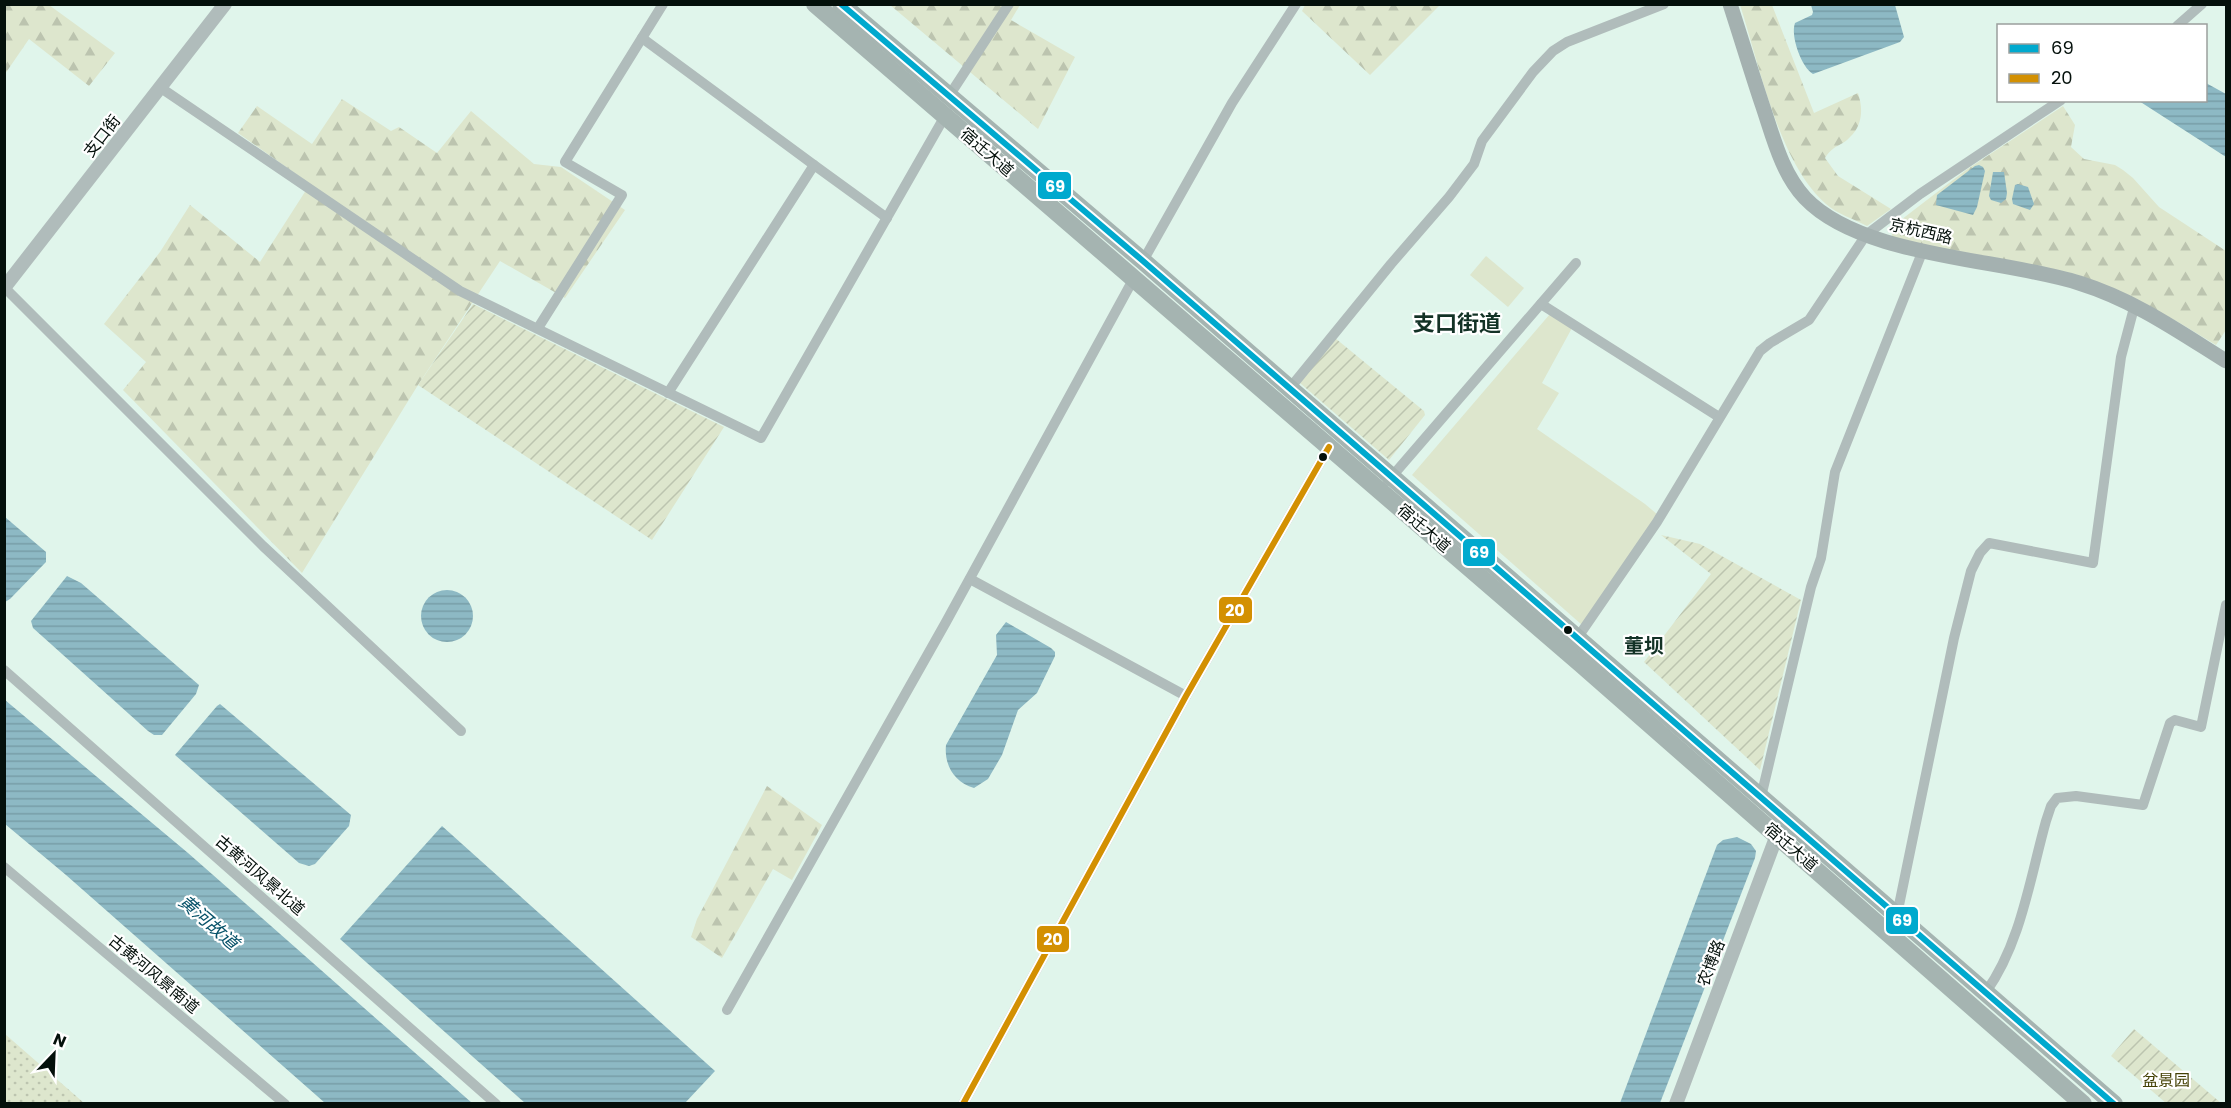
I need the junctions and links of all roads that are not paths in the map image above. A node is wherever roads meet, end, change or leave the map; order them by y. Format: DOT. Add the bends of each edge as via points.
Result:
graph roads {
  1 [pos="225,4"];
  2 [pos="663,4"];
  3 [pos="815,4"];
  4 [pos="841,4"];
  5 [pos="1009,4"];
  6 [pos="1296,4"];
  7 [pos="1664,4"];
  8 [pos="1730,4"];
  9 [pos="2202,4"];
  10 [pos="2179,24"];
  11 [pos="642,38"];
  12 [pos="161,88"];
  13 [pos="949,96"];
  14 [pos="2058,102"];
  15 [pos="945,116"];
  16 [pos="814,165"];
  17 [pos="887,218"];
  18 [pos="1866,235"];
  19 [pos="1923,250"];
  20 [pos="1143,261"];
  21 [pos="1576,263"];
  22 [pos="1134,278"];
  23 [pos="5,288"];
  24 [pos="1541,304"];
  25 [pos="2135,304"];
  26 [pos="538,328"];
  27 [pos="2226,361"];
  28 [pos="1290,388"];
  29 [pos="668,393"];
  30 [pos="1719,417"];
  31 [pos="1329,447"];
  32 [pos="1386,483"];
  33 [pos="970,579"];
  34 [pos="2226,605"];
  35 [pos="1578,637"];
  36 [pos="4,670"];
  37 [pos="1186,696"];
  38 [pos="461,731"];
  39 [pos="1761,797"];
  40 [pos="1777,835"];
  41 [pos="4,867"];
  42 [pos="1897,915"];
  43 [pos="1986,992"];
  44 [pos="727,1010"];
  45 [pos="285,1104"];
  46 [pos="496,1104"];
  47 [pos="963,1104"];
  48 [pos="1676,1104"];
  49 [pos="2083,1104"];
  50 [pos="2114,1104"];
  1 -- 12 [label="street, 支口街"];
  2 -- 11 [label="street"];
  3 -- 15 [label="main road, 宿迁大道"];
  4 -- 13 [label="main road, 宿迁大道"];
  5 -- 13 [label="street"];
  6 -- 20 [label="street" via="1232,103"];
  7 -- 28 [label="street" via="1553,51 1482,141 1474,164 1449,197"];
  8 -- 18 [label="main road, 京杭西路" via="1783,165 1804,197 1820,211"];
  9 -- 10 [label="street"];
  11 -- 16 [label="street"];
  11 -- 26 [label="street" via="565,162 622,195"];
  12 -- 23 [label="street, 支口街"];
  12 -- 26 [label="street" via="460,291"];
  13 -- 20 [label="main road, 宿迁大道"];
  14 -- 18 [label="street"];
  15 -- 17 [label="street"];
  15 -- 22 [label="main road, 宿迁大道"];
  16 -- 17 [label="street"];
  16 -- 29 [label="street"];
  17 -- 29 [label="street" via="761,438"];
  18 -- 19 [label="main road, 京杭西路"];
  18 -- 30 [label="street" via="1809,320 1760,351"];
  19 -- 25 [label="main road, 京杭西路" via="2079,283"];
  19 -- 39 [label="street" via="1835,472 1821,558 1810,587"];
  20 -- 28 [label="main road, 宿迁大道"];
  21 -- 24 [label="street"];
  22 -- 31 [label="main road, 宿迁大道"];
  22 -- 33 [label="street"];
  23 -- 38 [label="street" via="263,546"];
  24 -- 30 [label="street"];
  24 -- 32 [label="street"];
  25 -- 27 [label="main road, 京杭西路"];
  25 -- 42 [label="street" via="2121,357 2093,563 1989,543 1971,571"];
  26 -- 29 [label="street"];
  28 -- 32 [label="main road, 宿迁大道"];
  30 -- 35 [label="street" via="1657,522"];
  31 -- 32 [label="main road, 宿迁大道"];
  31 -- 37 [label="street"];
  32 -- 35 [label="main road, 宿迁大道"];
  32 -- 40 [label="main road, 宿迁大道"];
  33 -- 37 [label="street"];
  33 -- 44 [label="street"];
  34 -- 43 [label="street" via="2201,728 2175,720 2170,723 2143,805 2076,796 2057,798 2050,806 2016,930 2001,971"];
  35 -- 39 [label="main road, 宿迁大道"];
  36 -- 46 [label="street, 古黄河风景北道"];
  37 -- 47 [label="street"];
  39 -- 42 [label="main road, 宿迁大道"];
  40 -- 48 [label="street, 农博路"];
  40 -- 49 [label="main road, 宿迁大道"];
  41 -- 45 [label="street, 古黄河风景南道"];
  42 -- 43 [label="main road, 宿迁大道"];
  43 -- 50 [label="main road, 宿迁大道"];
}
